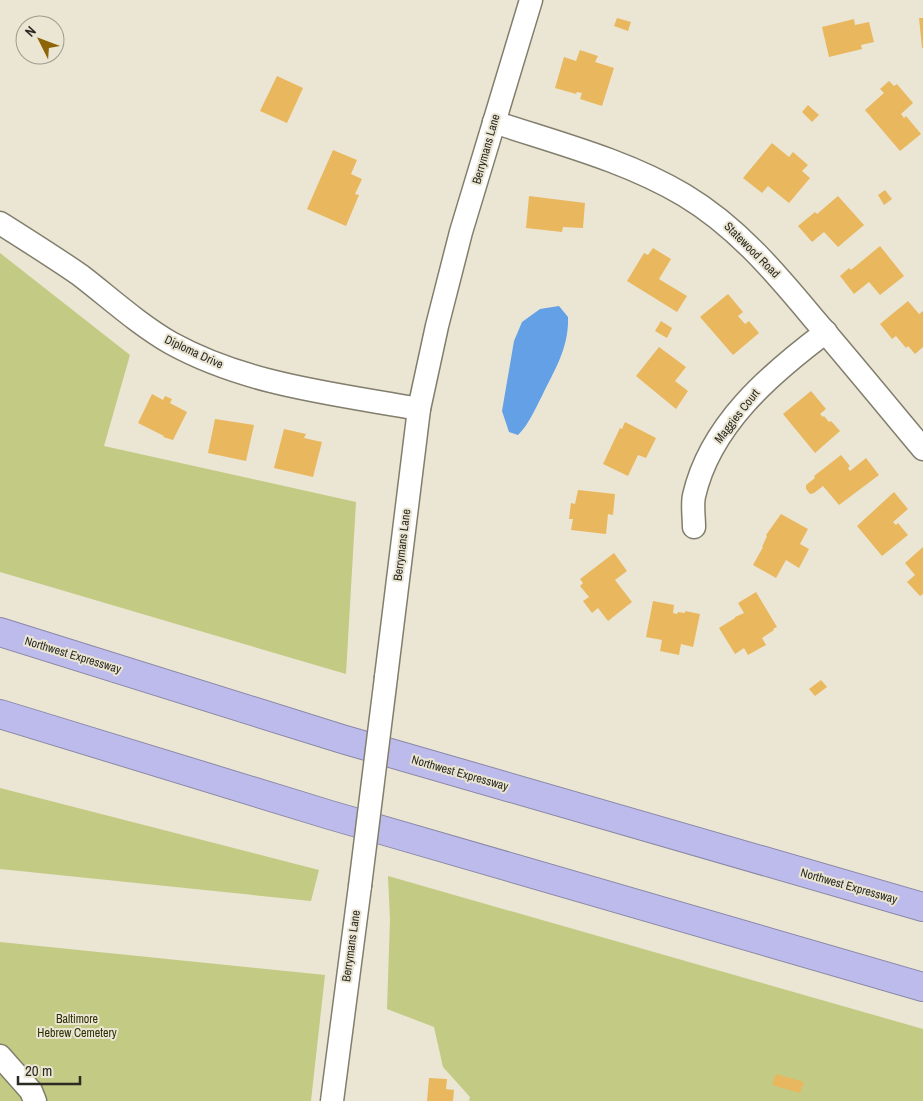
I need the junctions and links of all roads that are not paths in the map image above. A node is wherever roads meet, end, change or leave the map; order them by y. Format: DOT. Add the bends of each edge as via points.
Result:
graph roads {
  1 [pos="531,0"];
  2 [pos="494,122"];
  3 [pos="0,223"];
  4 [pos="826,332"];
  5 [pos="420,409"];
  6 [pos="923,449"];
  7 [pos="694,527"];
  8 [pos="0,632"];
  9 [pos="0,714"];
  10 [pos="923,907"];
  11 [pos="923,987"];
  12 [pos="0,1056"];
  13 [pos="35,1101"];
  14 [pos="332,1101"];
  1 -- 2 [label="street, Berrymans Lane"];
  2 -- 4 [label="street, Statewood Road" via="607,160 684,195 748,244"];
  2 -- 5 [label="street, Berrymans Lane" via="461,232"];
  3 -- 5 [label="street, Diploma Drive" via="79,275 142,325 202,358 268,381"];
  4 -- 6 [label="street, Statewood Road"];
  4 -- 7 [label="street, Maggies Court" via="752,393 715,444 693,498"];
  5 -- 14 [label="street, Berrymans Lane, bridge"];
  8 -- 10 [label="highway, Northwest Expressway" via="351,741"];
  9 -- 11 [label="highway" via="330,815"];
  12 -- 13 [label="street"];
}
